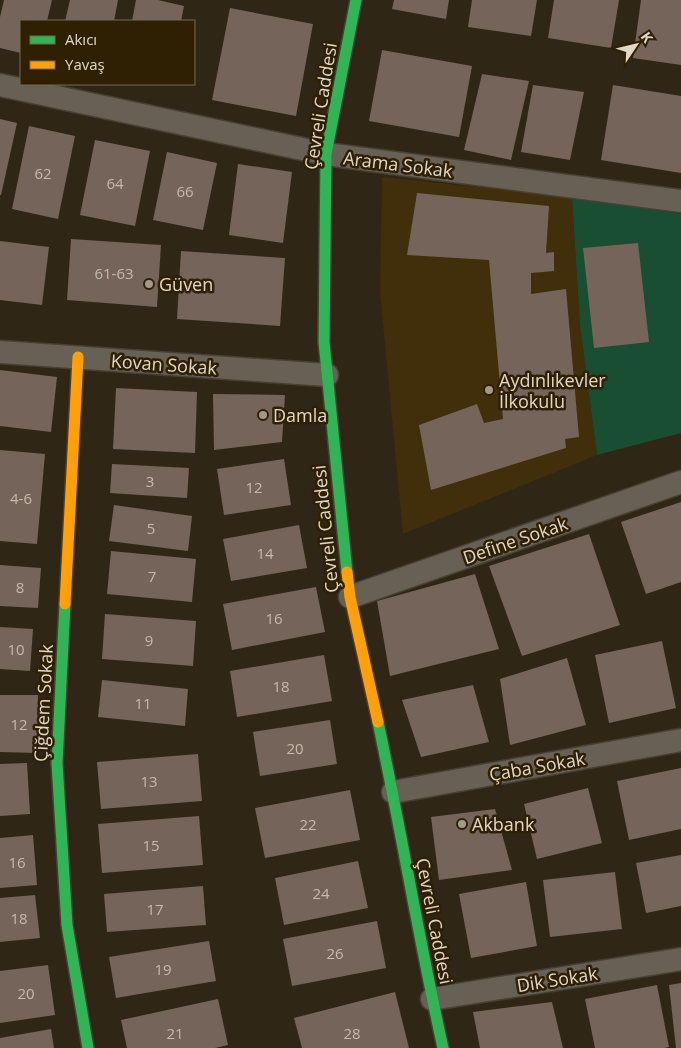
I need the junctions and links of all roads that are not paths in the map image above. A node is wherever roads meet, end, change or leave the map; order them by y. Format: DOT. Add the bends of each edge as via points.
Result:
graph roads {
  1 [pos="356,0"];
  2 [pos="0,85"];
  3 [pos="326,154"];
  4 [pos="681,201"];
  5 [pos="0,352"];
  6 [pos="78,357"];
  7 [pos="327,375"];
  8 [pos="681,482"];
  9 [pos="350,597"];
  10 [pos="681,740"];
  11 [pos="393,792"];
  12 [pos="681,959"];
  13 [pos="432,998"];
  14 [pos="88,1048"];
  15 [pos="443,1048"];
  1 -- 3 [label="main road, Çevreli Caddesi"];
  2 -- 3 [label="street, Arama Sokak"];
  3 -- 4 [label="street, Arama Sokak"];
  3 -- 7 [label="main road, Çevreli Caddesi" via="324,342"];
  5 -- 6 [label="street, Kovan Sokak"];
  6 -- 7 [label="street, Kovan Sokak"];
  6 -- 14 [label="main road, Çiğdem Sokak" via="57,763 67,925"];
  7 -- 9 [label="main road, Çevreli Caddesi"];
  8 -- 9 [label="street, Define Sokak"];
  9 -- 11 [label="main road, Çevreli Caddesi"];
  10 -- 11 [label="street, Çaba Sokak"];
  11 -- 13 [label="main road, Çevreli Caddesi"];
  12 -- 13 [label="street, Dik Sokak"];
  13 -- 15 [label="main road, Çevreli Caddesi"];
}
